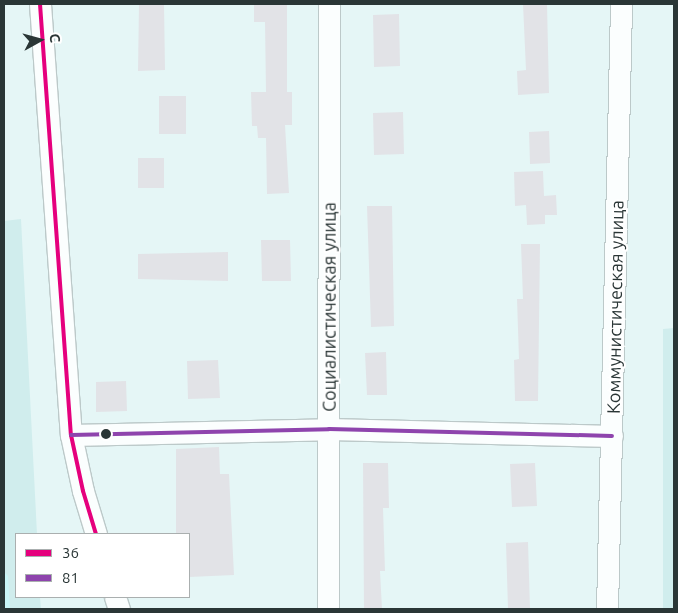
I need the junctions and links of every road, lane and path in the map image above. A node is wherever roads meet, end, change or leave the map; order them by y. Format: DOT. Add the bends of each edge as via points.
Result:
graph roads {
  1 [pos="40,4"];
  2 [pos="329,4"];
  3 [pos="621,4"];
  4 [pos="329,429"];
  5 [pos="71,435"];
  6 [pos="612,436"];
  7 [pos="96,533"];
  8 [pos="328,609"];
  9 [pos="607,609"];
  1 -- 5 [label="street"];
  2 -- 4 [label="street, Социалистическая улица"];
  3 -- 6 [label="street, Коммунистическая улица"];
  4 -- 5 [label="street"];
  4 -- 6 [label="street"];
  4 -- 8 [label="street, Социалистическая улица"];
  5 -- 7 [label="street"];
  6 -- 9 [label="street, Коммунистическая улица"];
}
